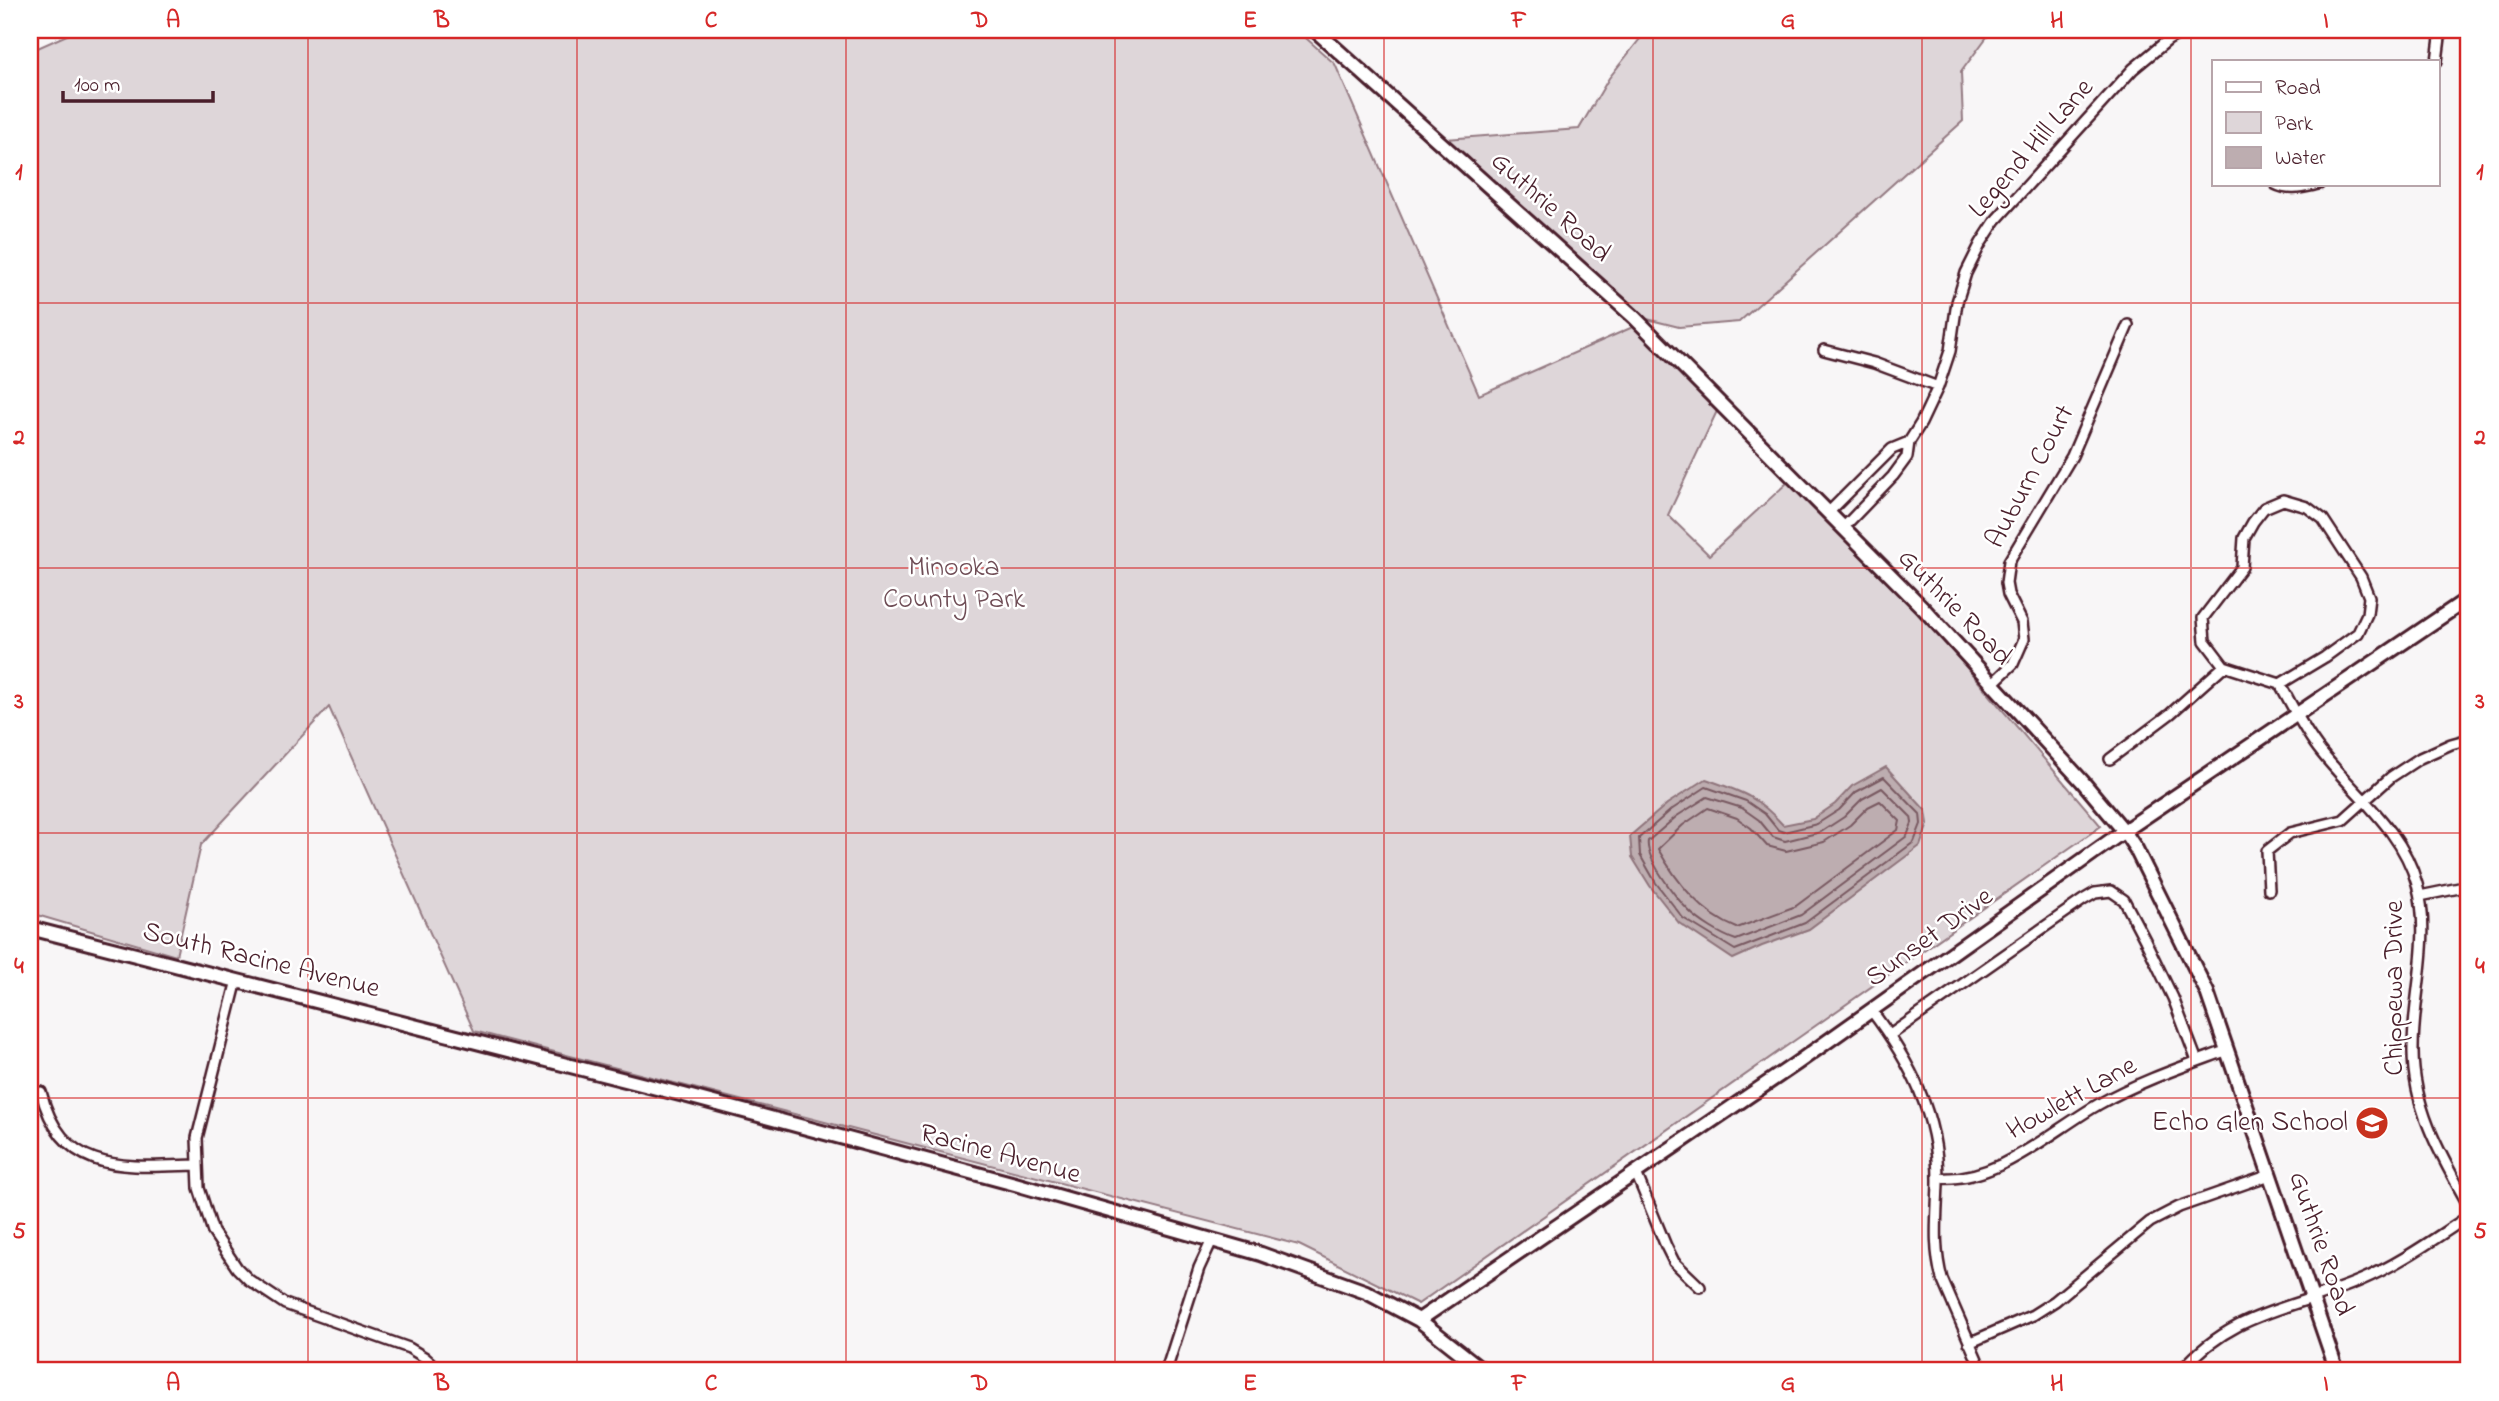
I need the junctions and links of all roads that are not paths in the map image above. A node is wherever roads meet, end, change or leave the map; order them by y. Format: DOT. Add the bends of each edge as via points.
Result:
graph roads {
  1 [pos="1315,30"];
  2 [pos="2186,30"];
  3 [pos="2441,30"];
  4 [pos="2437,60"];
  5 [pos="2279,186"];
  6 [pos="2309,186"];
  7 [pos="2128,325"];
  8 [pos="1824,350"];
  9 [pos="1938,387"];
  10 [pos="1909,442"];
  11 [pos="1866,477"];
  12 [pos="1878,490"];
  13 [pos="1828,513"];
  14 [pos="1843,528"];
  15 [pos="2469,598"];
  16 [pos="2224,666"];
  17 [pos="1993,684"];
  18 [pos="2280,684"];
  19 [pos="2295,715"];
  20 [pos="2469,739"];
  21 [pos="2110,759"];
  22 [pos="2365,801"];
  23 [pos="2124,831"];
  24 [pos="2469,886"];
  25 [pos="2269,890"];
  26 [pos="2420,896"];
  27 [pos="30,928"];
  28 [pos="237,981"];
  29 [pos="1871,1010"];
  30 [pos="1890,1035"];
  31 [pos="480,1042"];
  32 [pos="2228,1050"];
  33 [pos="2197,1061"];
  34 [pos="41,1092"];
  35 [pos="196,1165"];
  36 [pos="1636,1173"];
  37 [pos="2270,1175"];
  38 [pos="1938,1178"];
  39 [pos="2469,1206"];
  40 [pos="2469,1216"];
  41 [pos="1212,1240"];
  42 [pos="1700,1287"];
  43 [pos="2312,1297"];
  44 [pos="1419,1320"];
  45 [pos="1969,1343"];
  46 [pos="2469,1368"];
  47 [pos="440,1371"];
  48 [pos="1166,1371"];
  49 [pos="1484,1371"];
  50 [pos="1982,1371"];
  51 [pos="2181,1371"];
  52 [pos="2337,1371"];
  53 [pos="2463,1371"];
  1 -- 13 [label="street, Guthrie Road" via="1590,276"];
  2 -- 9 [label="street, Legend Hill Lane" via="2133,69 1996,220 1966,273"];
  3 -- 4 [label="street"];
  5 -- 6 [label="street"];
  7 -- 17 [label="street, Auburn Court" via="2073,456 2008,561 2008,594 2022,622 2024,639 2013,664"];
  8 -- 9 [label="street"];
  9 -- 10 [label="street, Legend Hill Lane"];
  10 -- 11 [label="street, Legend Hill Lane" via="1892,449"];
  10 -- 12 [label="street, Legend Hill Lane" via="1903,464"];
  11 -- 12 [label="street"];
  11 -- 13 [label="street, Legend Hill Lane"];
  12 -- 14 [label="street, Legend Hill Lane"];
  13 -- 14 [label="street, Guthrie Road"];
  14 -- 17 [label="street, Guthrie Road"];
  15 -- 19 [label="street, Sunset Drive"];
  16 -- 18 [label="street"];
  16 -- 18 [label="street" via="2205,641 2203,618 2242,567 2248,530 2264,508 2283,500 2307,507 2322,519 2361,577 2368,597 2367,614 2358,633"];
  16 -- 21 [label="street"];
  17 -- 23 [label="street, Guthrie Road"];
  18 -- 19 [label="street, Chippewa Drive"];
  19 -- 22 [label="street, Chippewa Drive"];
  19 -- 23 [label="street, Sunset Drive"];
  20 -- 22 [label="street" via="2420,758"];
  22 -- 25 [label="street" via="2343,820 2290,833 2267,851"];
  22 -- 26 [label="street, Chippewa Drive" via="2406,854"];
  23 -- 29 [label="street, Sunset Drive"];
  23 -- 32 [label="street, Guthrie Road" via="2207,992"];
  24 -- 26 [label="street"];
  26 -- 39 [label="street, Chippewa Drive" via="2423,946 2413,1047 2416,1087 2431,1136"];
  27 -- 28 [label="street, South Racine Avenue"];
  28 -- 31 [label="street, South Racine Avenue"];
  28 -- 35 [label="street" via="201,1119"];
  29 -- 30 [label="street"];
  29 -- 36 [label="street, Sunset Drive"];
  30 -- 33 [label="street" via="2095,892 2111,891 2124,900 2145,940"];
  30 -- 38 [label="street" via="1919,1087"];
  31 -- 41 [label="street, Racine Avenue"];
  32 -- 33 [label="street, Howlett Lane"];
  32 -- 37 [label="street, Guthrie Road"];
  33 -- 38 [label="street, Howlett Lane" via="2100,1104 2001,1166 1966,1178"];
  34 -- 35 [label="street" via="56,1132 86,1156 133,1167"];
  35 -- 47 [label="street" via="214,1232 249,1280 300,1311 409,1348"];
  36 -- 42 [label="street" via="1674,1262"];
  36 -- 44 [label="street, Sunset Drive"];
  37 -- 43 [label="street, Guthrie Road"];
  37 -- 45 [label="street" via="2150,1222 2055,1301"];
  38 -- 45 [label="street" via="1938,1265"];
  40 -- 43 [label="street" via="2376,1273"];
  41 -- 44 [label="street, Racine Avenue" via="1366,1292"];
  41 -- 48 [label="street"];
  43 -- 51 [label="street" via="2232,1327"];
  43 -- 52 [label="street, Guthrie Road"];
  44 -- 49 [label="street, Racine Avenue"];
  45 -- 50 [label="street"];
  46 -- 53 [label="street"];
}
